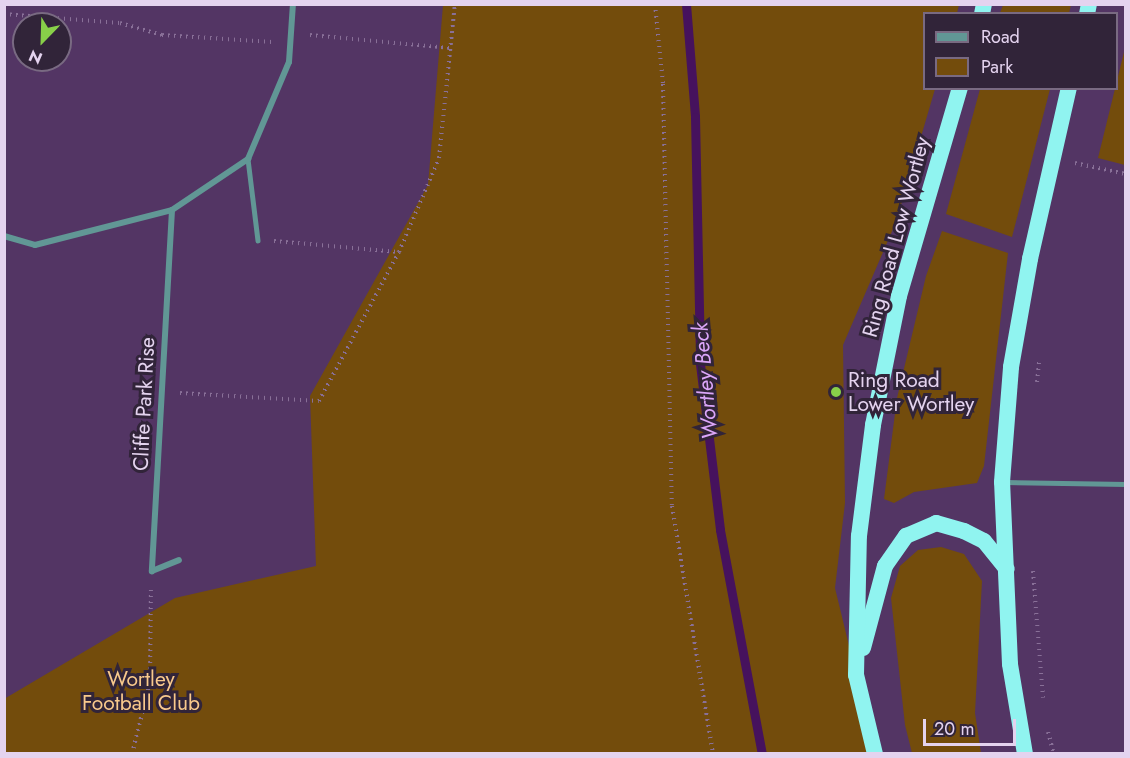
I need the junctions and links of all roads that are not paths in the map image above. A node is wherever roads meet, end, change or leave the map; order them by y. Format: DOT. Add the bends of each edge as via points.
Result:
graph roads {
  1 [pos="293,4"];
  2 [pos="959,90"];
  3 [pos="1069,90"];
  4 [pos="248,159"];
  5 [pos="171,210"];
  6 [pos="4,236"];
  7 [pos="258,240"];
  8 [pos="1002,482"];
  9 [pos="1125,484"];
  10 [pos="180,560"];
  11 [pos="1007,569"];
  12 [pos="856,675"];
  13 [pos="875,753"];
  14 [pos="1025,753"];
  1 -- 4 [label="street" via="290,62"];
  2 -- 12 [label="highway, Ring Road Low Wortley" via="899,296 873,424 859,536"];
  3 -- 8 [label="highway" via="1030,259 1013,357"];
  4 -- 5 [label="street"];
  4 -- 7 [label="lane"];
  5 -- 6 [label="street" via="35,244"];
  5 -- 10 [label="street, Cliffe Park Rise" via="152,571"];
  8 -- 9 [label="lane"];
  8 -- 11 [label="highway"];
  11 -- 12 [label="highway" via="984,541 964,531 936,523 906,536 885,566"];
  11 -- 14 [label="highway" via="1010,664"];
  12 -- 13 [label="highway, Ring Road Low Wortley"];
}
